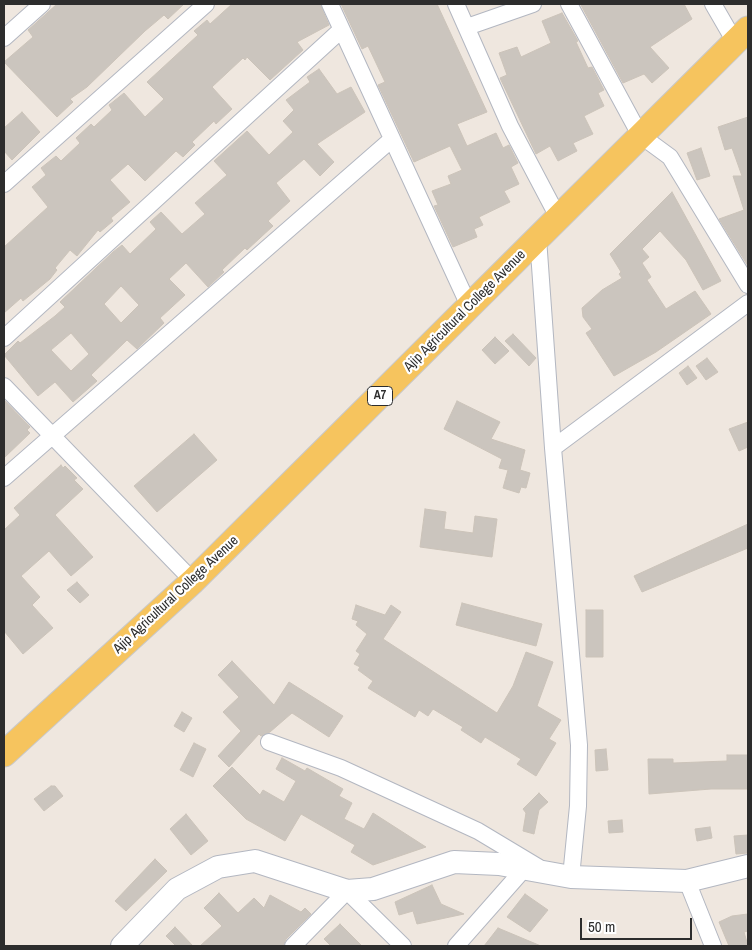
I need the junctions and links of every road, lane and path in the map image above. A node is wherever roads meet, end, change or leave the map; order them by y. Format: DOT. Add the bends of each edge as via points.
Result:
graph roads {
  1 [pos="42,4"];
  2 [pos="206,4"];
  3 [pos="330,4"];
  4 [pos="456,4"];
  5 [pos="533,4"];
  6 [pos="569,4"];
  7 [pos="713,4"];
  8 [pos="467,26"];
  9 [pos="341,30"];
  10 [pos="741,36"];
  11 [pos="4,38"];
  12 [pos="640,136"];
  13 [pos="392,139"];
  14 [pos="4,184"];
  15 [pos="559,219"];
  16 [pos="538,238"];
  17 [pos="748,285"];
  18 [pos="748,303"];
  19 [pos="470,308"];
  20 [pos="4,338"];
  21 [pos="4,386"];
  22 [pos="50,436"];
  23 [pos="553,448"];
  24 [pos="4,478"];
  25 [pos="193,581"];
  26 [pos="268,742"];
  27 [pos="4,754"];
  28 [pos="748,866"];
  29 [pos="524,869"];
  30 [pos="548,873"];
  31 [pos="571,877"];
  32 [pos="687,881"];
  33 [pos="347,891"];
  34 [pos="122,946"];
  35 [pos="293,946"];
  36 [pos="403,946"];
  37 [pos="456,946"];
  38 [pos="713,946"];
  1 -- 11 [label="street"];
  2 -- 14 [label="street"];
  3 -- 9 [label="street"];
  4 -- 8 [label="street"];
  5 -- 8 [label="street"];
  6 -- 12 [label="street"];
  7 -- 10 [label="street"];
  8 -- 15 [label="street" via="510,126"];
  9 -- 13 [label="street"];
  9 -- 20 [label="street"];
  10 -- 12 [label="main road, Ajip Agricultural College Avenue / A7"];
  12 -- 15 [label="main road, Ajip Agricultural College Avenue / A7"];
  12 -- 17 [label="street" via="670,156"];
  13 -- 19 [label="street"];
  13 -- 22 [label="street"];
  15 -- 16 [label="main road, Ajip Agricultural College Avenue / A7"];
  16 -- 19 [label="main road, Ajip Agricultural College Avenue / A7"];
  16 -- 23 [label="street"];
  18 -- 23 [label="street"];
  19 -- 25 [label="main road, Ajip Agricultural College Avenue / A7"];
  21 -- 22 [label="street"];
  22 -- 24 [label="street"];
  22 -- 25 [label="street"];
  23 -- 31 [label="street" via="579,745 578,806"];
  25 -- 27 [label="main road, Ajip Agricultural College Avenue / A7"];
  26 -- 30 [label="street" via="341,768 478,831"];
  28 -- 32 [label="main road"];
  29 -- 30 [label="main road"];
  29 -- 33 [label="main road" via="454,862 373,889"];
  29 -- 37 [label="street"];
  30 -- 31 [label="main road"];
  31 -- 32 [label="main road"];
  32 -- 38 [label="street"];
  33 -- 34 [label="main road" via="255,861 218,867 177,889"];
  33 -- 35 [label="street"];
  33 -- 36 [label="street"];
}
